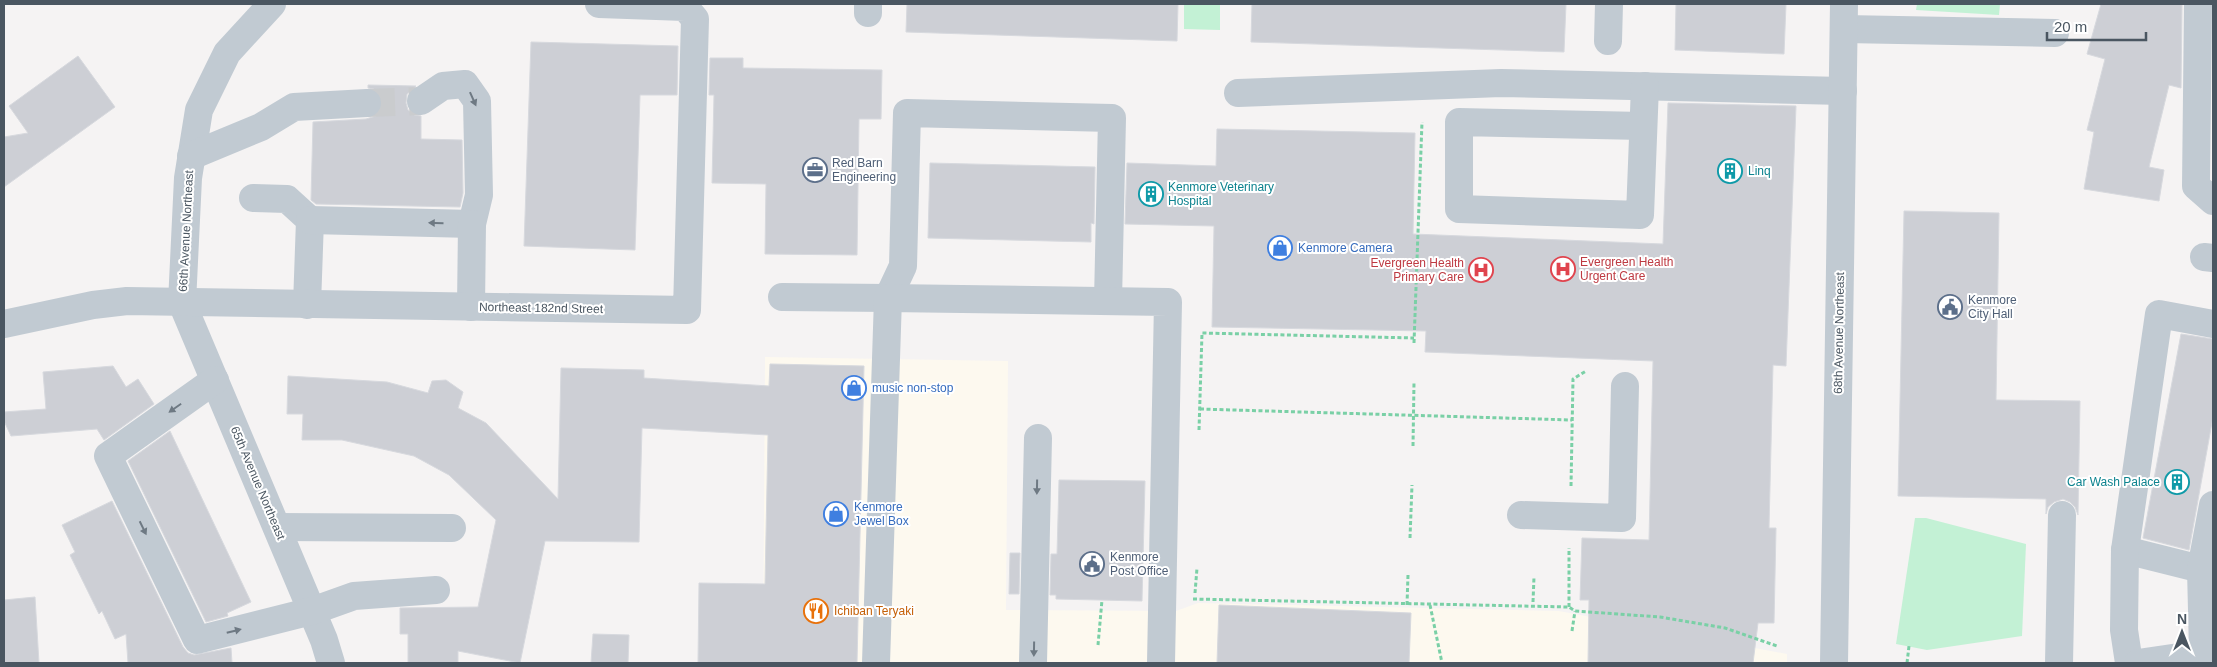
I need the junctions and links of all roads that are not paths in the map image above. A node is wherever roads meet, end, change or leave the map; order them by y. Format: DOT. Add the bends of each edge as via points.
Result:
graph roads {
  1 [pos="272,4"];
  2 [pos="599,4"];
  3 [pos="1609,4"];
  4 [pos="2198,4"];
  5 [pos="1844,16"];
  6 [pos="2056,33"];
  7 [pos="1608,41"];
  8 [pos="1645,86"];
  9 [pos="1843,91"];
  10 [pos="1238,93"];
  11 [pos="422,101"];
  12 [pos="367,103"];
  13 [pos="1643,126"];
  14 [pos="191,156"];
  15 [pos="253,198"];
  16 [pos="2213,201"];
  17 [pos="310,220"];
  18 [pos="472,224"];
  19 [pos="782,297"];
  20 [pos="888,298"];
  21 [pos="1108,301"];
  22 [pos="182,303"];
  23 [pos="307,305"];
  24 [pos="471,307"];
  25 [pos="4,324"];
  26 [pos="2213,324"];
  27 [pos="215,380"];
  28 [pos="1625,386"];
  29 [pos="1038,438"];
  30 [pos="2213,505"];
  31 [pos="1521,515"];
  32 [pos="2062,515"];
  33 [pos="277,527"];
  34 [pos="452,528"];
  35 [pos="2125,550"];
  36 [pos="2201,569"];
  37 [pos="436,590"];
  38 [pos="312,611"];
  39 [pos="2208,652"];
  40 [pos="331,663"];
  41 [pos="876,663"];
  42 [pos="1033,663"];
  43 [pos="1161,663"];
  44 [pos="1834,663"];
  45 [pos="2059,663"];
  46 [pos="2129,663"];
  47 [pos="2138,663"];
  1 -- 14 [label="street, 66th Avenue Northeast" via="227,53 199,110"];
  2 -- 24 [label="street, Northeast 182nd Street" via="685,7 695,19 687,310"];
  3 -- 7 [label="street"];
  4 -- 16 [label="street" via="2196,186"];
  5 -- 6 [label="street"];
  5 -- 9 [label="street, 68th Avenue Northeast"];
  8 -- 9 [label="street"];
  8 -- 10 [label="street" via="1501,82"];
  8 -- 13 [label="street"];
  9 -- 44 [label="street, 68th Avenue Northeast"];
  11 -- 18 [label="street, one-way" via="443,86 465,84 477,101 479,195"];
  12 -- 14 [label="street" via="294,107 261,127"];
  13 -- 13 [label="street" via="1640,215 1459,209 1459,122"];
  14 -- 22 [label="street, 66th Avenue Northeast"];
  15 -- 17 [label="street" via="287,199"];
  18 -- 17 [label="street, one-way"];
  17 -- 23 [label="street"];
  18 -- 24 [label="street"];
  19 -- 20 [label="street"];
  20 -- 21 [label="street"];
  20 -- 21 [label="street" via="903,266 907,113 917,113 1112,118"];
  20 -- 41 [label="street"];
  21 -- 43 [label="street" via="1168,302"];
  22 -- 23 [label="street, Northeast 182nd Street"];
  22 -- 25 [label="street, Northeast 182nd Street" via="127,301 93,305"];
  22 -- 27 [label="street, 65th Avenue Northeast"];
  23 -- 24 [label="street, Northeast 182nd Street"];
  26 -- 35 [label="street" via="2159,314"];
  27 -- 33 [label="street, 65th Avenue Northeast"];
  27 -- 38 [label="street, one-way" via="108,456 197,640"];
  28 -- 31 [label="street" via="1622,518"];
  29 -- 42 [label="street, one-way"];
  30 -- 36 [label="street"];
  32 -- 45 [label="street"];
  33 -- 34 [label="street"];
  33 -- 38 [label="street, 65th Avenue Northeast"];
  35 -- 36 [label="street"];
  35 -- 46 [label="street" via="2124,630"];
  36 -- 39 [label="street"];
  37 -- 38 [label="street" via="354,596"];
  38 -- 40 [label="street, 65th Avenue Northeast"];
  39 -- 47 [label="street"];
}
